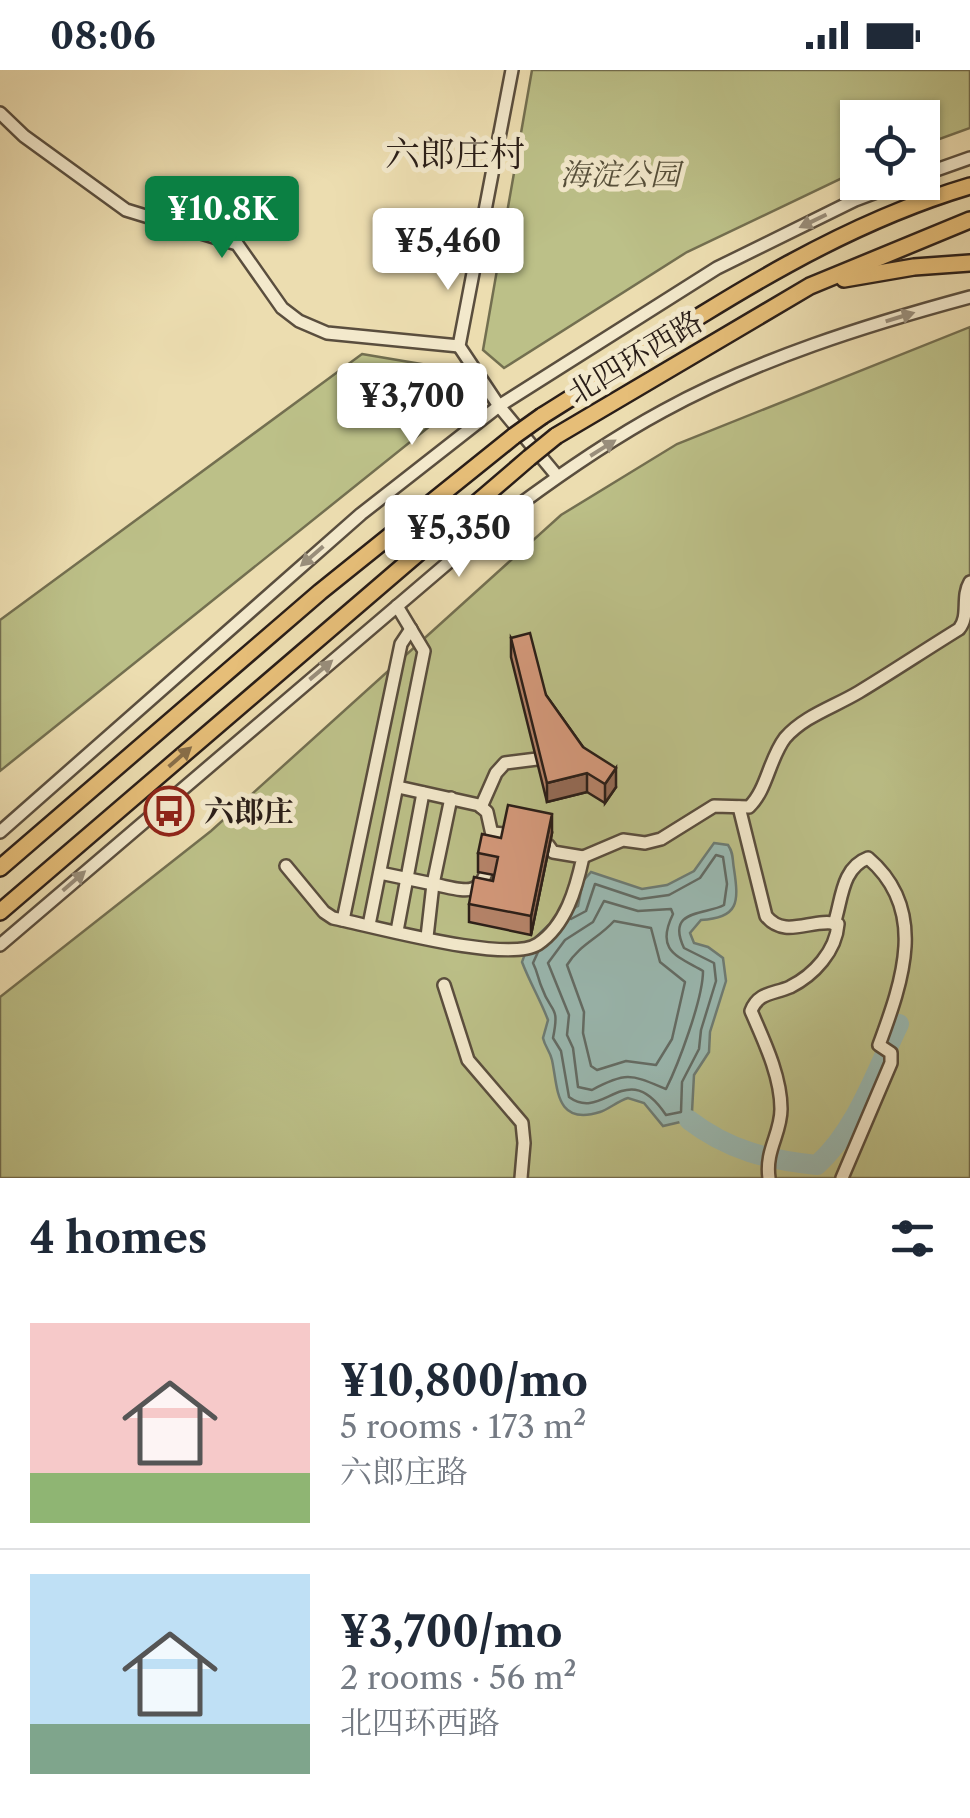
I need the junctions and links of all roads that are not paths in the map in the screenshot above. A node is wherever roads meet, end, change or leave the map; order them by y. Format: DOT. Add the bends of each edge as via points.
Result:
graph roads {
  1 [pos="512,70"];
  2 [pos="0,112"];
  3 [pos="970,158"];
  4 [pos="940,169"];
  5 [pos="970,176"];
  6 [pos="970,186"];
  7 [pos="940,193"];
  8 [pos="940,195"];
  9 [pos="854,200"];
  10 [pos="925,200"];
  11 [pos="970,220"];
  12 [pos="970,260"];
  13 [pos="810,286"];
  14 [pos="970,297"];
  15 [pos="459,346"];
  16 [pos="499,406"];
  17 [pos="557,476"];
  18 [pos="970,582"];
  19 [pos="397,606"];
  20 [pos="410,630"];
  21 [pos="536,758"];
  22 [pos="398,788"];
  23 [pos="423,793"];
  24 [pos="451,798"];
  25 [pos="481,807"];
  26 [pos="739,807"];
  27 [pos="0,832"];
  28 [pos="493,833"];
  29 [pos="582,857"];
  30 [pos="286,866"];
  31 [pos="0,868"];
  32 [pos="380,873"];
  33 [pos="406,880"];
  34 [pos="433,884"];
  35 [pos="0,912"];
  36 [pos="343,920"];
  37 [pos="834,924"];
  38 [pos="369,925"];
  39 [pos="397,931"];
  40 [pos="427,937"];
  41 [pos="0,945"];
  42 [pos="444,985"];
  43 [pos="521,1178"];
  44 [pos="769,1178"];
  45 [pos="842,1178"];
  1 -- 15 [label="street"];
  2 -- 15 [label="street" via="126,210 238,244 282,308 299,321 326,333"];
  3 -- 4 [label="street"];
  5 -- 7 [label="highway"];
  6 -- 8 [label="highway, 北四环西路"];
  9 -- 16 [label="street, 北四环西路, one-way" via="717,268"];
  10 -- 31 [label="highway, 北四环西路, bridge" via="796,258 514,436 320,592"];
  11 -- 13 [label="highway, 北四环西路"];
  12 -- 13 [label="highway"];
  35 -- 13 [label="highway, 北四环西路, one-way, bridge" via="556,436"];
  17 -- 14 [label="street, 北四环西路, one-way" via="663,411 762,365"];
  15 -- 16 [label="street"];
  16 -- 17 [label="street"];
  16 -- 27 [label="street, 北四环西路, one-way" via="361,514"];
  17 -- 19 [label="street, 北四环西路"];
  18 -- 26 [label="street" via="958,629 786,738 757,799"];
  19 -- 20 [label="street"];
  41 -- 19 [label="street, 北四环西路, one-way"];
  20 -- 22 [label="street" via="424,651"];
  20 -- 36 [label="street" via="401,644"];
  21 -- 25 [label="street" via="505,763"];
  22 -- 23 [label="street"];
  22 -- 32 [label="street"];
  23 -- 24 [label="street"];
  23 -- 33 [label="street"];
  24 -- 25 [label="street"];
  24 -- 34 [label="street"];
  25 -- 28 [label="street"];
  26 -- 29 [label="street" via="714,806 661,839 623,840"];
  26 -- 37 [label="street" via="774,926"];
  28 -- 29 [label="street"];
  28 -- 34 [label="street" via="482,884 468,891"];
  29 -- 40 [label="street" via="576,888 556,928 535,946 503,951"];
  30 -- 36 [label="street" via="324,912"];
  32 -- 33 [label="street"];
  32 -- 38 [label="street"];
  33 -- 34 [label="street"];
  33 -- 39 [label="street"];
  34 -- 40 [label="street"];
  36 -- 38 [label="street"];
  37 -- 44 [label="street" via="830,953 817,968 792,986 760,996 751,1011 782,1112 769,1149"];
  37 -- 45 [label="street" via="846,878 868,858 897,890 907,932 880,1045 892,1063"];
  38 -- 39 [label="street"];
  39 -- 40 [label="street"];
  42 -- 43 [label="street" via="468,1060 522,1123"];
}
